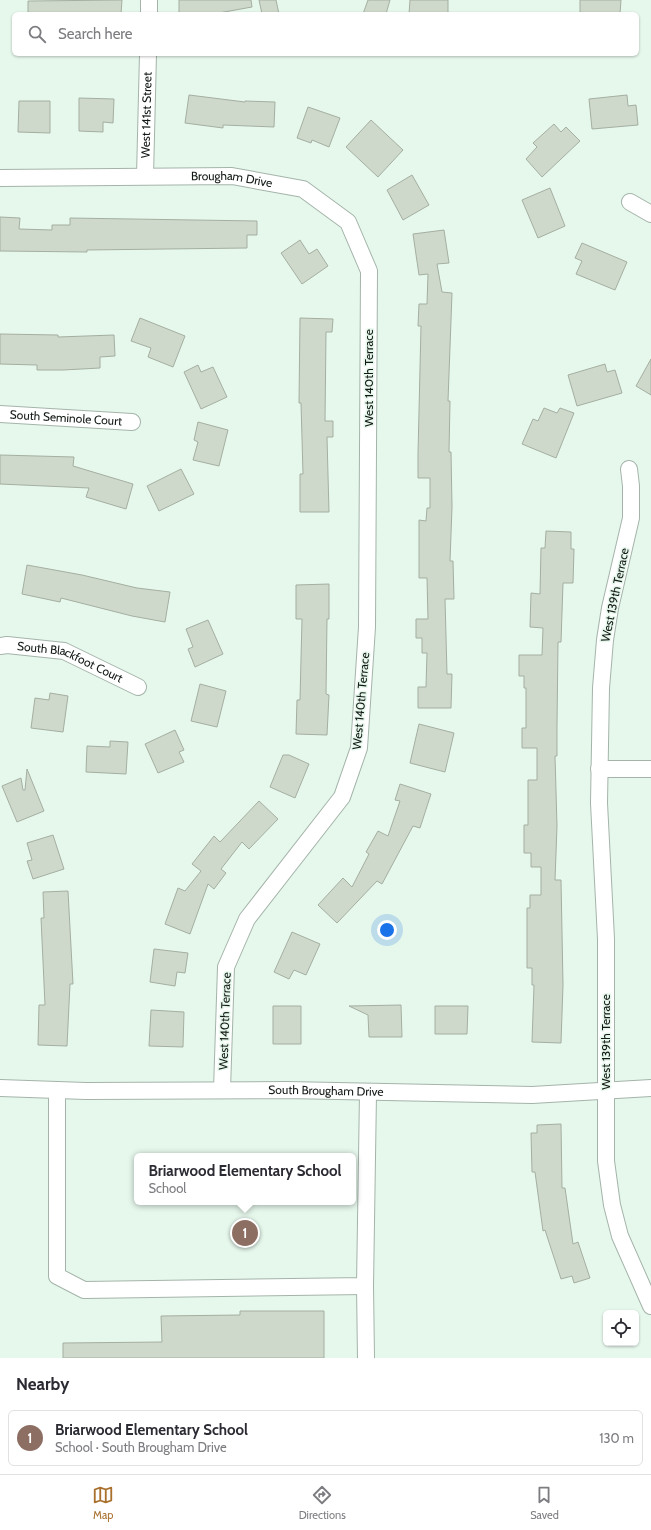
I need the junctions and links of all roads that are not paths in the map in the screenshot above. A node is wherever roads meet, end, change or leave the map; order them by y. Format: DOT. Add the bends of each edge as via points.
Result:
graph roads {
  1 [pos="149,0"];
  2 [pos="149,12"];
  3 [pos="148,56"];
  4 [pos="145,176"];
  5 [pos="0,178"];
  6 [pos="630,202"];
  7 [pos="651,214"];
  8 [pos="369,321"];
  9 [pos="0,414"];
  10 [pos="132,422"];
  11 [pos="629,469"];
  12 [pos="0,646"];
  13 [pos="138,687"];
  14 [pos="599,769"];
  15 [pos="651,769"];
  16 [pos="0,1088"];
  17 [pos="651,1088"];
  18 [pos="57,1090"];
  19 [pos="222,1090"];
  20 [pos="606,1091"];
  21 [pos="368,1093"];
  22 [pos="365,1286"];
  23 [pos="651,1306"];
  24 [pos="366,1358"];
  1 -- 2 [label="street"];
  3 -- 4 [label="street, West 141st Street"];
  4 -- 5 [label="street, Brougham Drive"];
  4 -- 8 [label="street, Brougham Drive" via="232,176 304,189 348,222 369,271"];
  6 -- 7 [label="street"];
  8 -- 19 [label="street, West 140th Terrace" via="367,627 359,748 342,797 247,918 226,967"];
  9 -- 10 [label="street, South Seminole Court"];
  11 -- 14 [label="street, West 139th Terrace" via="632,486 631,518 605,640"];
  12 -- 13 [label="street, South Blackfoot Court" via="64,651"];
  14 -- 15 [label="street"];
  14 -- 20 [label="street, West 139th Terrace" via="606,939"];
  16 -- 18 [label="street, South Brougham Drive"];
  17 -- 20 [label="street, South Brougham Drive"];
  18 -- 19 [label="street, South Brougham Drive"];
  18 -- 22 [label="street" via="57,1276 84,1290"];
  19 -- 21 [label="street, South Brougham Drive"];
  20 -- 21 [label="street, South Brougham Drive" via="532,1095"];
  20 -- 23 [label="street, West 139th Terrace" via="606,1161 612,1205 620,1236"];
  21 -- 22 [label="street"];
  22 -- 24 [label="street"];
}
